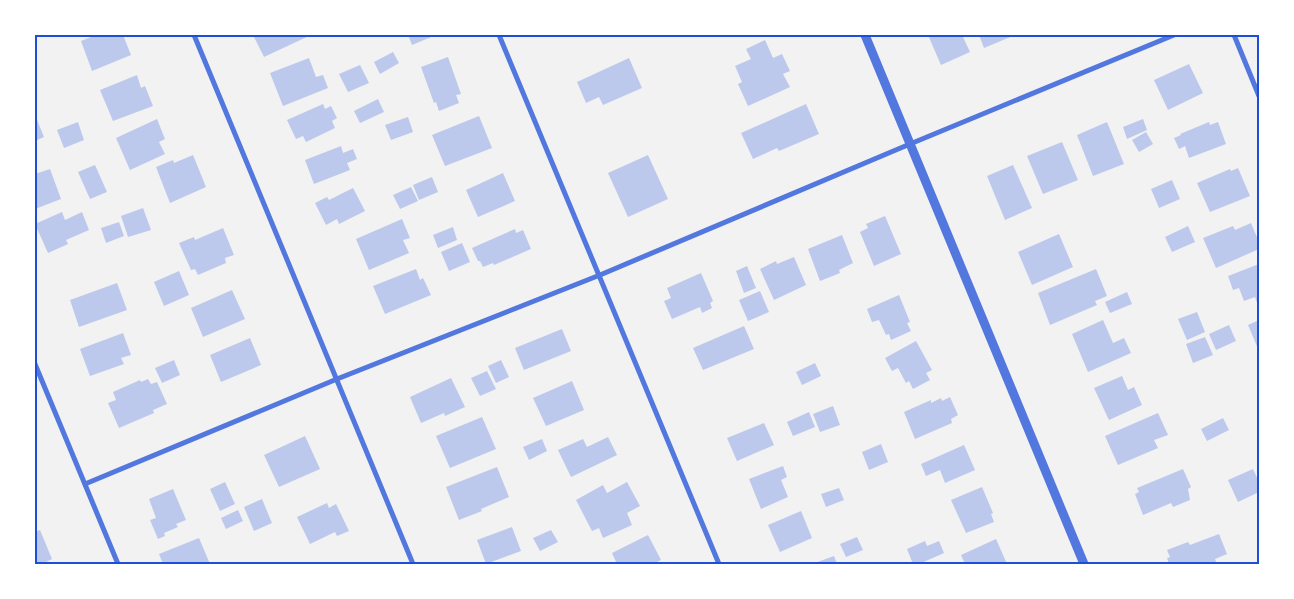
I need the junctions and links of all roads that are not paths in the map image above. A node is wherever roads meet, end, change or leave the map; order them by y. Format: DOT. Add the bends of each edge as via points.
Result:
graph roads {
  1 [pos="194,35"];
  2 [pos="499,35"];
  3 [pos="866,35"];
  4 [pos="1174,35"];
  5 [pos="1234,35"];
  6 [pos="1259,96"];
  7 [pos="910,144"];
  8 [pos="600,275"];
  9 [pos="35,364"];
  10 [pos="337,380"];
  11 [pos="85,484"];
  12 [pos="118,564"];
  13 [pos="413,564"];
  14 [pos="719,564"];
  15 [pos="1084,564"];
  1 -- 10 [label="street"];
  2 -- 8 [label="street"];
  3 -- 7 [label="street"];
  4 -- 7 [label="street"];
  5 -- 6 [label="street"];
  7 -- 8 [label="street"];
  7 -- 15 [label="street"];
  8 -- 10 [label="street"];
  8 -- 14 [label="street"];
  9 -- 11 [label="street"];
  10 -- 11 [label="street"];
  10 -- 13 [label="street"];
  11 -- 12 [label="street"];
}
